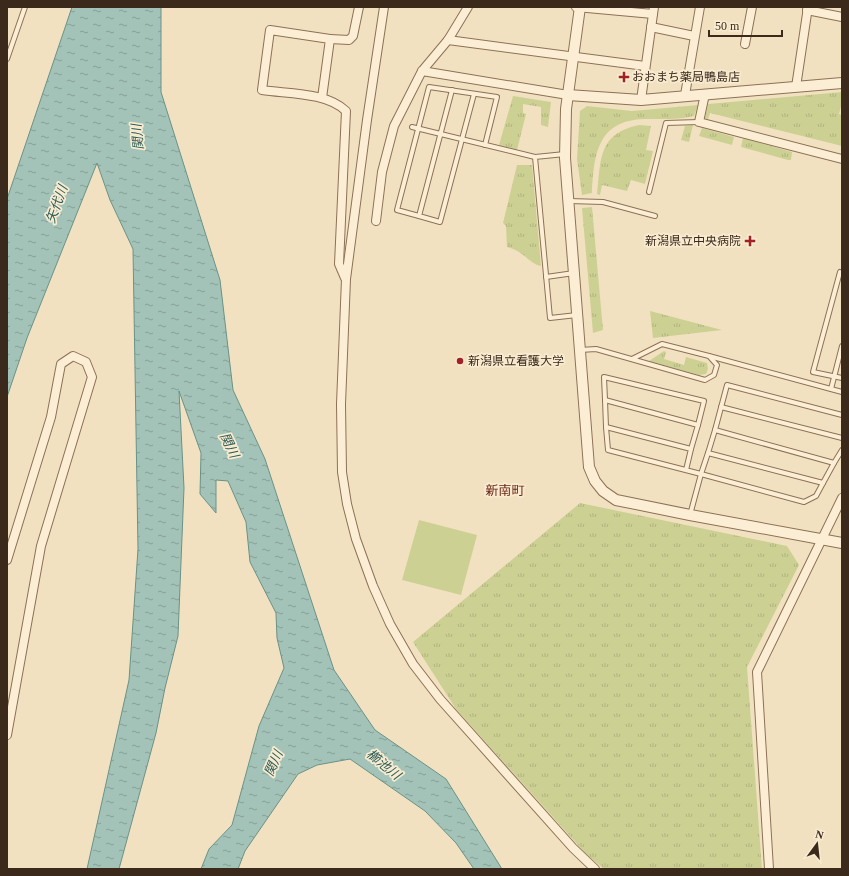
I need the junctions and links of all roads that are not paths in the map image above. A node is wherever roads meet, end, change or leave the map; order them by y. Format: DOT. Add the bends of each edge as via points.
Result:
graph roads {
  1 [pos="25,7"];
  2 [pos="359,7"];
  3 [pos="384,7"];
  4 [pos="468,7"];
  5 [pos="579,7"];
  6 [pos="700,7"];
  7 [pos="752,7"];
  8 [pos="807,8"];
  9 [pos="653,10"];
  10 [pos="842,17"];
  11 [pos="651,27"];
  12 [pos="694,36"];
  13 [pos="330,39"];
  14 [pos="448,40"];
  15 [pos="745,44"];
  16 [pos="574,58"];
  17 [pos="7,59"];
  18 [pos="645,66"];
  19 [pos="422,71"];
  20 [pos="842,83"];
  21 [pos="796,87"];
  22 [pos="452,90"];
  23 [pos="474,94"];
  24 [pos="568,94"];
  25 [pos="706,94"];
  26 [pos="685,95"];
  27 [pos="322,98"];
  28 [pos="641,100"];
  29 [pos="699,122"];
  30 [pos="412,127"];
  31 [pos="418,128"];
  32 [pos="440,134"];
  33 [pos="462,139"];
  34 [pos="485,145"];
  35 [pos="565,154"];
  36 [pos="535,157"];
  37 [pos="842,159"];
  38 [pos="649,192"];
  39 [pos="568,201"];
  40 [pos="419,216"];
  41 [pos="655,216"];
  42 [pos="376,221"];
  43 [pos="574,273"];
  44 [pos="842,273"];
  45 [pos="546,277"];
  46 [pos="346,279"];
  47 [pos="577,315"];
  48 [pos="842,346"];
  49 [pos="580,350"];
  50 [pos="709,356"];
  51 [pos="632,360"];
  52 [pos="834,377"];
  53 [pos="842,378"];
  54 [pos="831,389"];
  55 [pos="842,392"];
  56 [pos="605,400"];
  57 [pos="722,407"];
  58 [pos="842,415"];
  59 [pos="698,425"];
  60 [pos="606,427"];
  61 [pos="715,430"];
  62 [pos="842,438"];
  63 [pos="691,449"];
  64 [pos="842,450"];
  65 [pos="708,453"];
  66 [pos="834,462"];
  67 [pos="686,470"];
  68 [pos="701,474"];
  69 [pos="823,483"];
  70 [pos="842,498"];
  71 [pos="690,515"];
  72 [pos="822,538"];
  73 [pos="842,542"];
  74 [pos="7,560"];
  75 [pos="7,735"];
  76 [pos="595,869"];
  77 [pos="771,869"];
  1 -- 17 [label="lane"];
  2 -- 13 [label="street" via="353,36 349,40"];
  3 -- 46 [label="street"];
  4 -- 14 [label="street"];
  5 -- 9 [label="street"];
  5 -- 16 [label="street"];
  6 -- 12 [label="street"];
  7 -- 15 [label="street"];
  8 -- 10 [label="street"];
  8 -- 21 [label="street"];
  9 -- 11 [label="street"];
  11 -- 12 [label="street"];
  11 -- 18 [label="street"];
  12 -- 26 [label="street"];
  13 -- 27 [label="street"];
  13 -- 27 [label="street" via="270,30 262,90"];
  14 -- 16 [label="street"];
  14 -- 19 [label="street"];
  16 -- 18 [label="street"];
  16 -- 24 [label="street"];
  18 -- 28 [label="street"];
  19 -- 24 [label="street"];
  19 -- 42 [label="street" via="394,126 382,172"];
  20 -- 21 [label="street"];
  21 -- 25 [label="street"];
  22 -- 23 [label="lane"];
  22 -- 31 [label="lane" via="429,87"];
  22 -- 32 [label="lane"];
  23 -- 33 [label="lane"];
  23 -- 34 [label="lane" via="497,97"];
  24 -- 28 [label="street"];
  24 -- 35 [label="street"];
  25 -- 26 [label="street"];
  25 -- 29 [label="street"];
  26 -- 28 [label="street"];
  27 -- 46 [label="street" via="340,104 346,111 339,264"];
  29 -- 37 [label="street"];
  29 -- 38 [label="lane" via="666,124"];
  30 -- 31 [label="lane"];
  31 -- 32 [label="lane"];
  31 -- 40 [label="lane" via="397,210"];
  32 -- 33 [label="lane"];
  32 -- 40 [label="lane"];
  33 -- 34 [label="lane"];
  33 -- 40 [label="lane" via="440,222"];
  34 -- 36 [label="lane"];
  35 -- 36 [label="lane"];
  35 -- 39 [label="street"];
  36 -- 45 [label="lane"];
  39 -- 41 [label="lane" via="603,202"];
  39 -- 43 [label="street"];
  43 -- 45 [label="lane"];
  43 -- 47 [label="street"];
  44 -- 52 [label="lane" via="840,272 813,372"];
  45 -- 47 [label="lane" via="550,318"];
  46 -- 76 [label="street" via="341,404 342,472 356,539 373,586 390,624 413,664 440,699 573,848"];
  47 -- 49 [label="street"];
  48 -- 52 [label="lane"];
  49 -- 51 [label="lane" via="596,349"];
  49 -- 71 [label="street" via="589,467 595,481 616,500"];
  50 -- 51 [label="lane" via="662,344"];
  50 -- 51 [label="lane" via="716,365 714,375 705,380"];
  50 -- 54 [label="lane"];
  52 -- 53 [label="lane"];
  52 -- 54 [label="lane"];
  54 -- 55 [label="lane"];
  56 -- 59 [label="lane"];
  56 -- 59 [label="lane" via="604,377 704,402"];
  56 -- 60 [label="lane"];
  57 -- 58 [label="lane" via="727,385"];
  57 -- 61 [label="lane"];
  57 -- 62 [label="lane"];
  59 -- 63 [label="lane"];
  60 -- 63 [label="lane"];
  60 -- 67 [label="lane" via="608,450"];
  61 -- 65 [label="lane"];
  61 -- 66 [label="lane"];
  63 -- 67 [label="lane"];
  64 -- 66 [label="lane"];
  65 -- 68 [label="lane"];
  65 -- 69 [label="lane"];
  66 -- 69 [label="lane"];
  67 -- 68 [label="lane"];
  68 -- 69 [label="lane" via="804,502 816,496"];
  68 -- 71 [label="lane"];
  70 -- 72 [label="street"];
  71 -- 72 [label="street"];
  72 -- 73 [label="street"];
  72 -- 77 [label="street" via="757,672"];
  74 -- 75 [label="street" via="51,417 61,364 73,356 86,362 92,377 41,546"];
}
